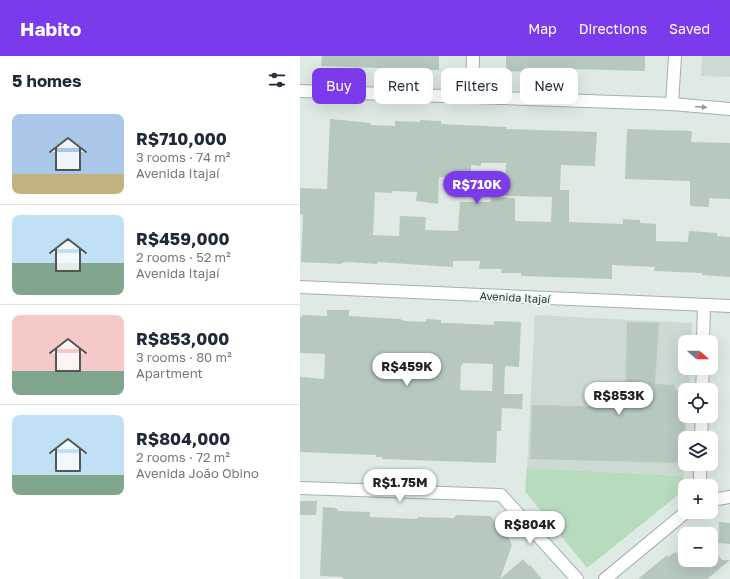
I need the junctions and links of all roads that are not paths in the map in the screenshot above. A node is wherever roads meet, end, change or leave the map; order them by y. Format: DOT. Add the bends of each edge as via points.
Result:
graph roads {
  1 [pos="473,56"];
  2 [pos="675,56"];
  3 [pos="473,68"];
  4 [pos="300,91"];
  5 [pos="441,96"];
  6 [pos="512,98"];
  7 [pos="672,104"];
  8 [pos="730,109"];
  9 [pos="300,287"];
  10 [pos="704,305"];
  11 [pos="730,306"];
  12 [pos="703,335"];
  13 [pos="300,488"];
  14 [pos="730,497"];
  15 [pos="718,499"];
  16 [pos="678,519"];
  17 [pos="577,579"];
  18 [pos="605,579"];
  1 -- 3 [label="street"];
  2 -- 7 [label="street"];
  4 -- 5 [label="street"];
  6 -- 7 [label="street"];
  7 -- 8 [label="street, one-way"];
  9 -- 10 [label="street, Avenida Itajaí"];
  10 -- 11 [label="street, Avenida Itajaí"];
  10 -- 12 [label="street"];
  13 -- 17 [label="street" via="501,495"];
  14 -- 15 [label="street"];
  16 -- 18 [label="street"];
}
